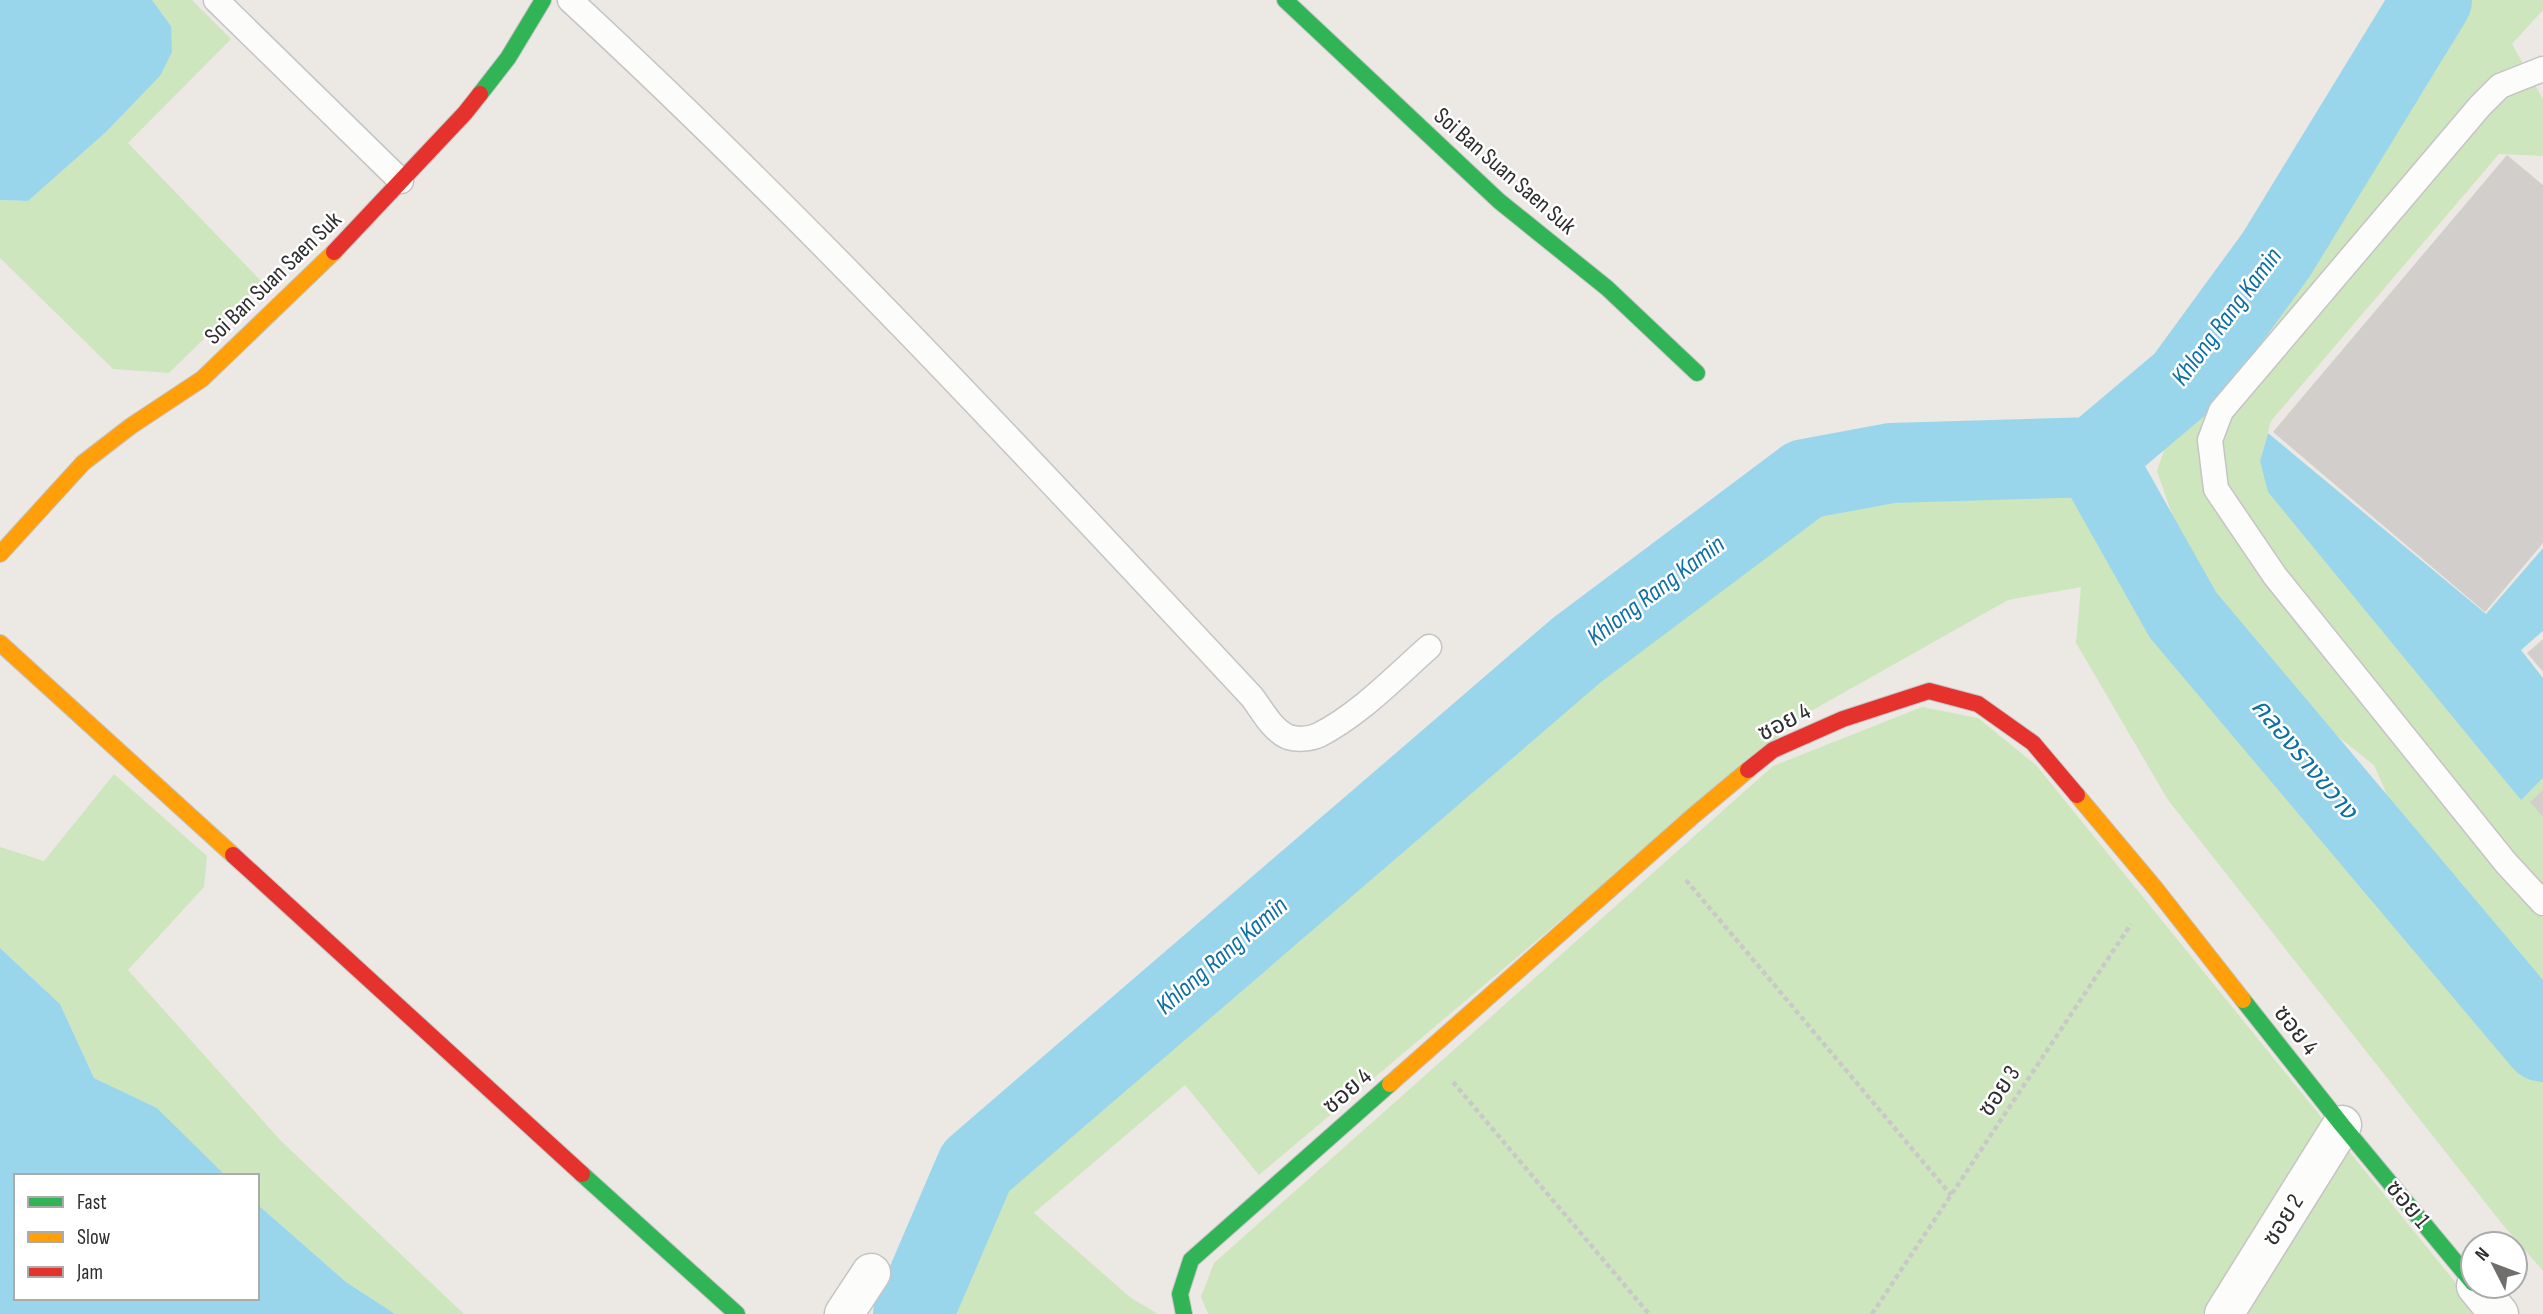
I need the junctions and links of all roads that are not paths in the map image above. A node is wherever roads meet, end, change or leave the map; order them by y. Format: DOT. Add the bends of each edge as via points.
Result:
graph roads {
  1 [pos="216,0"];
  2 [pos="543,0"];
  3 [pos="570,0"];
  4 [pos="1285,0"];
  5 [pos="2543,69"];
  6 [pos="401,181"];
  7 [pos="1697,373"];
  8 [pos="0,554"];
  9 [pos="0,643"];
  10 [pos="1429,647"];
  11 [pos="2543,903"];
  12 [pos="2342,1125"];
  13 [pos="2459,1266"];
  14 [pos="871,1273"];
  15 [pos="2487,1300"];
  16 [pos="737,1314"];
  17 [pos="844,1314"];
  18 [pos="1184,1314"];
  19 [pos="2224,1314"];
  20 [pos="2499,1314"];
  1 -- 6 [label="lane"];
  2 -- 6 [label="street, Soi Ban Suan Saen Suk" via="508,58 465,113"];
  3 -- 10 [label="lane" via="876,296 1281,732 1302,739 1318,736"];
  4 -- 7 [label="street, Soi Ban Suan Saen Suk" via="1499,201 1607,288"];
  5 -- 11 [label="lane" via="2500,86 2480,106 2221,411 2210,440 2216,489 2275,576 2505,863"];
  6 -- 8 [label="street, Soi Ban Suan Saen Suk" via="316,271 202,379 83,463"];
  9 -- 16 [label="street"];
  12 -- 13 [label="street, ซอย 1"];
  12 -- 18 [label="street, ซอย 4" via="2155,888 2033,743 1978,704 1929,691 1843,719 1773,750 1658,846 1191,1260 1180,1294"];
  12 -- 19 [label="street, ซอย 2"];
  14 -- 17 [label="street"];
  15 -- 20 [label="street, ซอย 1"];
}
